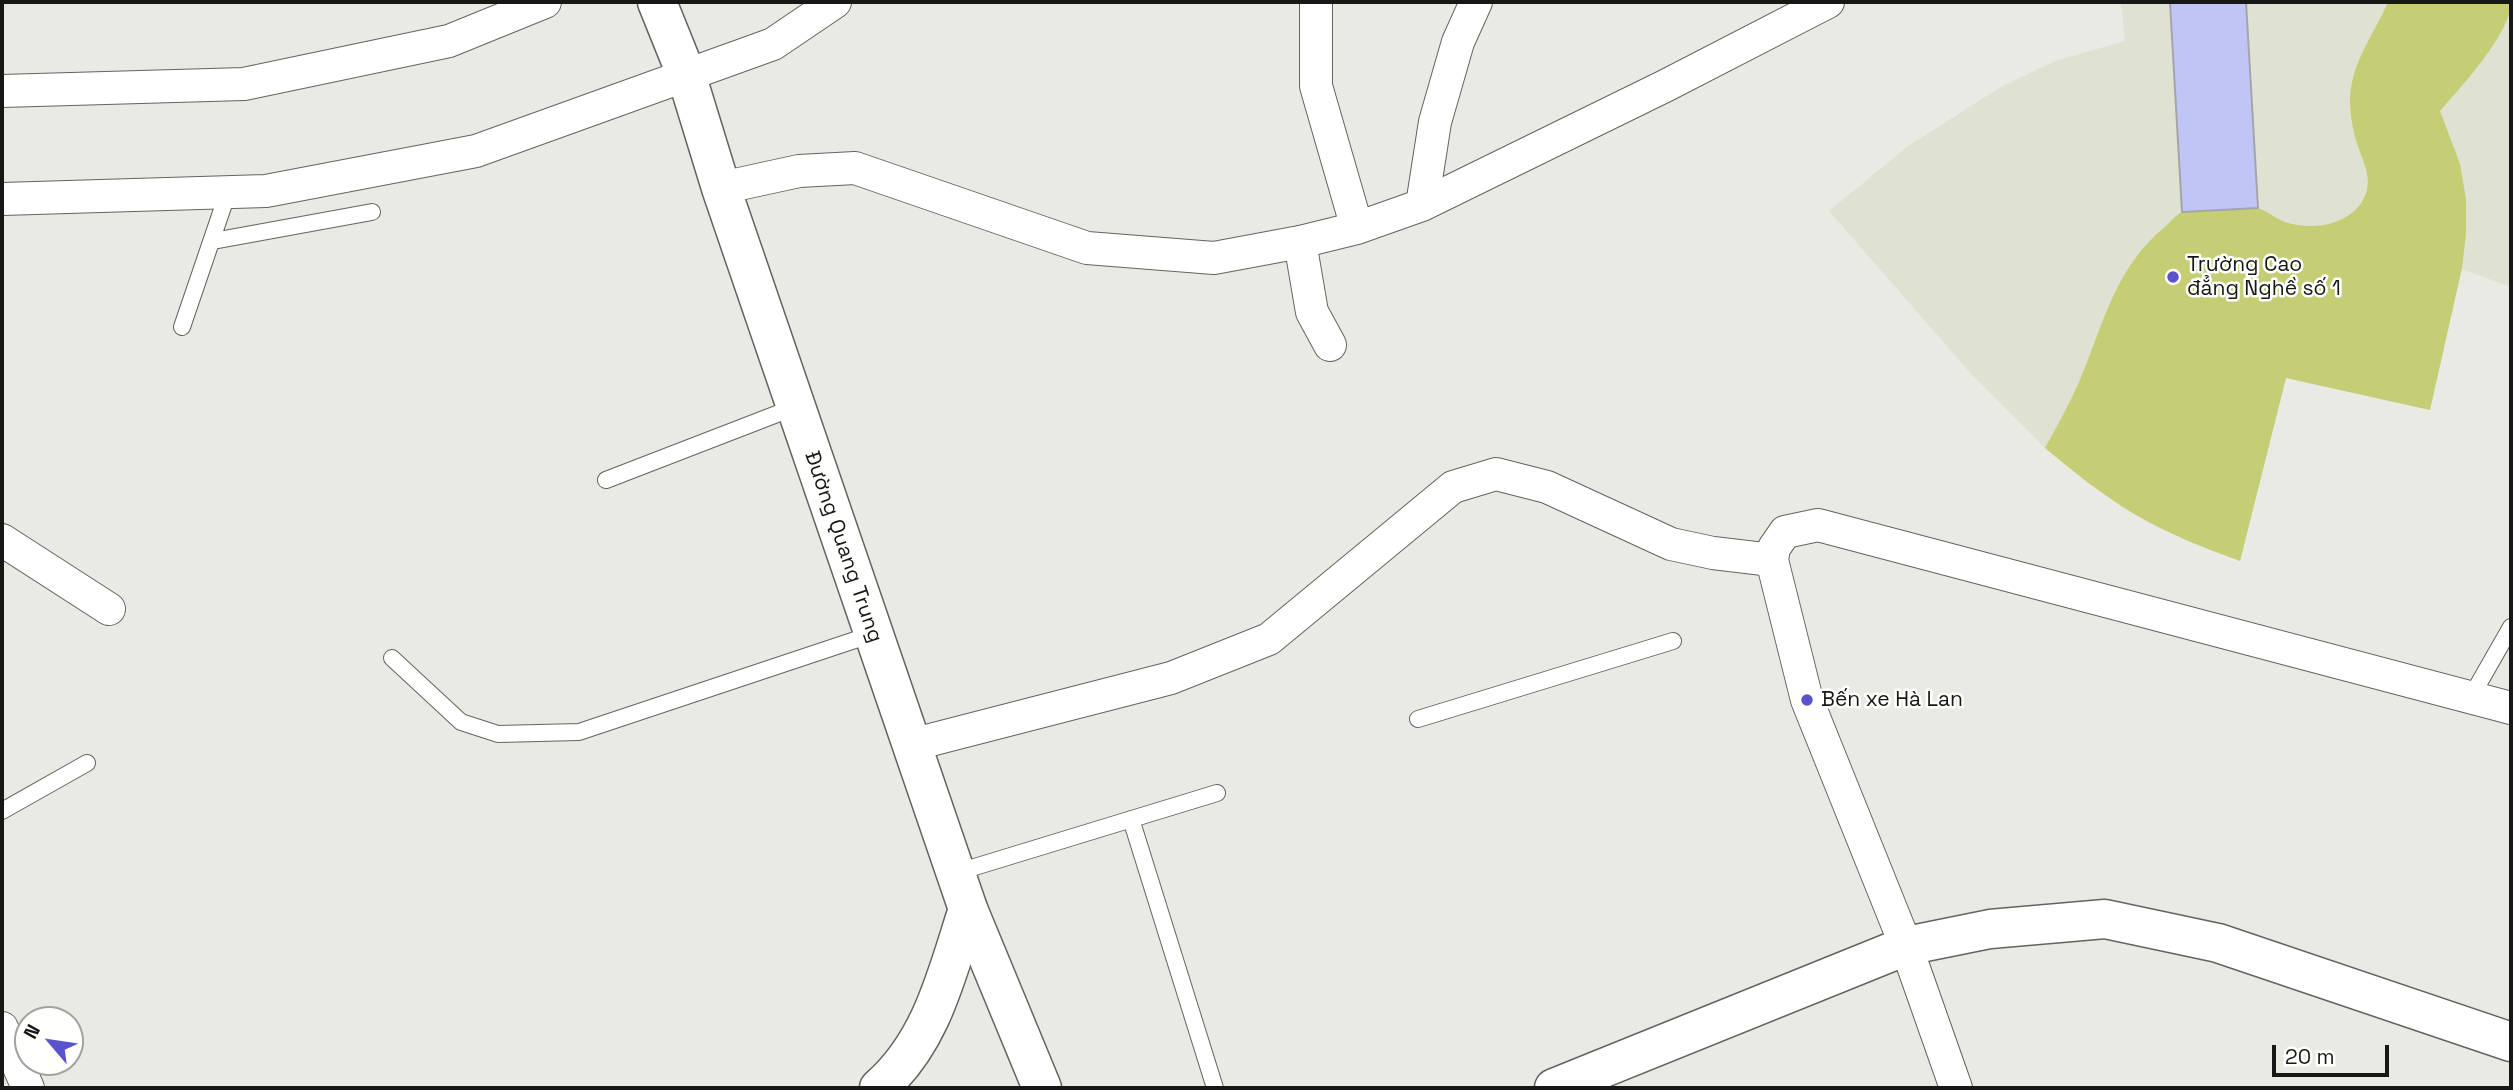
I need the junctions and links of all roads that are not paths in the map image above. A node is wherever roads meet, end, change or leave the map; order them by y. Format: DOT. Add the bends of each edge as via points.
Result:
graph roads {
  1 [pos="545,2"];
  2 [pos="657,2"];
  3 [pos="835,2"];
  4 [pos="1316,2"];
  5 [pos="1476,2"];
  6 [pos="1828,2"];
  7 [pos="1786,12"];
  8 [pos="685,74"];
  9 [pos="2,91"];
  10 [pos="720,188"];
  11 [pos="228,192"];
  12 [pos="2,199"];
  13 [pos="1422,205"];
  14 [pos="372,212"];
  15 [pos="1357,228"];
  16 [pos="213,241"];
  17 [pos="1300,242"];
  18 [pos="182,327"];
  19 [pos="1330,345"];
  20 [pos="796,407"];
  21 [pos="606,480"];
  22 [pos="2,540"];
  23 [pos="1772,559"];
  24 [pos="109,609"];
  25 [pos="2511,627"];
  26 [pos="873,634"];
  27 [pos="1673,641"];
  28 [pos="392,659"];
  29 [pos="2471,697"];
  30 [pos="2511,708"];
  31 [pos="1418,719"];
  32 [pos="911,745"];
  33 [pos="87,763"];
  34 [pos="1217,793"];
  35 [pos="2,811"];
  36 [pos="1130,820"];
  37 [pos="955,873"];
  38 [pos="968,909"];
  39 [pos="1906,946"];
  40 [pos="2,1028"];
  41 [pos="2511,1042"];
  42 [pos="28,1088"];
  43 [pos="879,1088"];
  44 [pos="1042,1088"];
  45 [pos="1215,1088"];
  46 [pos="1554,1088"];
  47 [pos="1956,1088"];
  1 -- 9 [label="street" via="449,41 244,84"];
  2 -- 8 [label="street, Đường Quang Trung"];
  3 -- 8 [label="street" via="774,44"];
  4 -- 15 [label="street" via="1316,86"];
  5 -- 13 [label="street" via="1458,43 1435,121"];
  6 -- 7 [label="street"];
  7 -- 13 [label="street" via="1665,86"];
  8 -- 10 [label="street, Đường Quang Trung"];
  8 -- 11 [label="street" via="475,151 266,191"];
  10 -- 17 [label="street" via="799,171 855,168 1087,248 1214,258"];
  10 -- 20 [label="street, Đường Quang Trung"];
  11 -- 12 [label="street"];
  11 -- 16 [label="lane"];
  13 -- 15 [label="street"];
  14 -- 16 [label="lane"];
  15 -- 17 [label="street"];
  16 -- 18 [label="lane"];
  17 -- 19 [label="street" via="1311,312"];
  20 -- 21 [label="lane"];
  20 -- 26 [label="street, Đường Quang Trung"];
  22 -- 24 [label="street"];
  23 -- 29 [label="street" via="1785,532 1818,525"];
  23 -- 32 [label="street" via="1671,544 1547,487 1496,474 1452,487 1269,639 1171,678"];
  23 -- 39 [label="street" via="1807,700"];
  25 -- 29 [label="lane"];
  26 -- 28 [label="lane" via="579,732 498,734 461,722"];
  26 -- 32 [label="street, Đường Quang Trung"];
  27 -- 31 [label="lane"];
  29 -- 30 [label="street"];
  32 -- 37 [label="street, Đường Quang Trung"];
  33 -- 35 [label="lane"];
  34 -- 36 [label="lane"];
  36 -- 37 [label="lane"];
  36 -- 45 [label="lane"];
  37 -- 38 [label="street, Đường Quang Trung"];
  38 -- 43 [label="street" via="932,1017 908,1057"];
  38 -- 44 [label="street, Đường Quang Trung"];
  39 -- 41 [label="street" via="1990,929 2105,919 2218,943"];
  39 -- 46 [label="street"];
  39 -- 47 [label="street"];
  40 -- 42 [label="street"];
}
